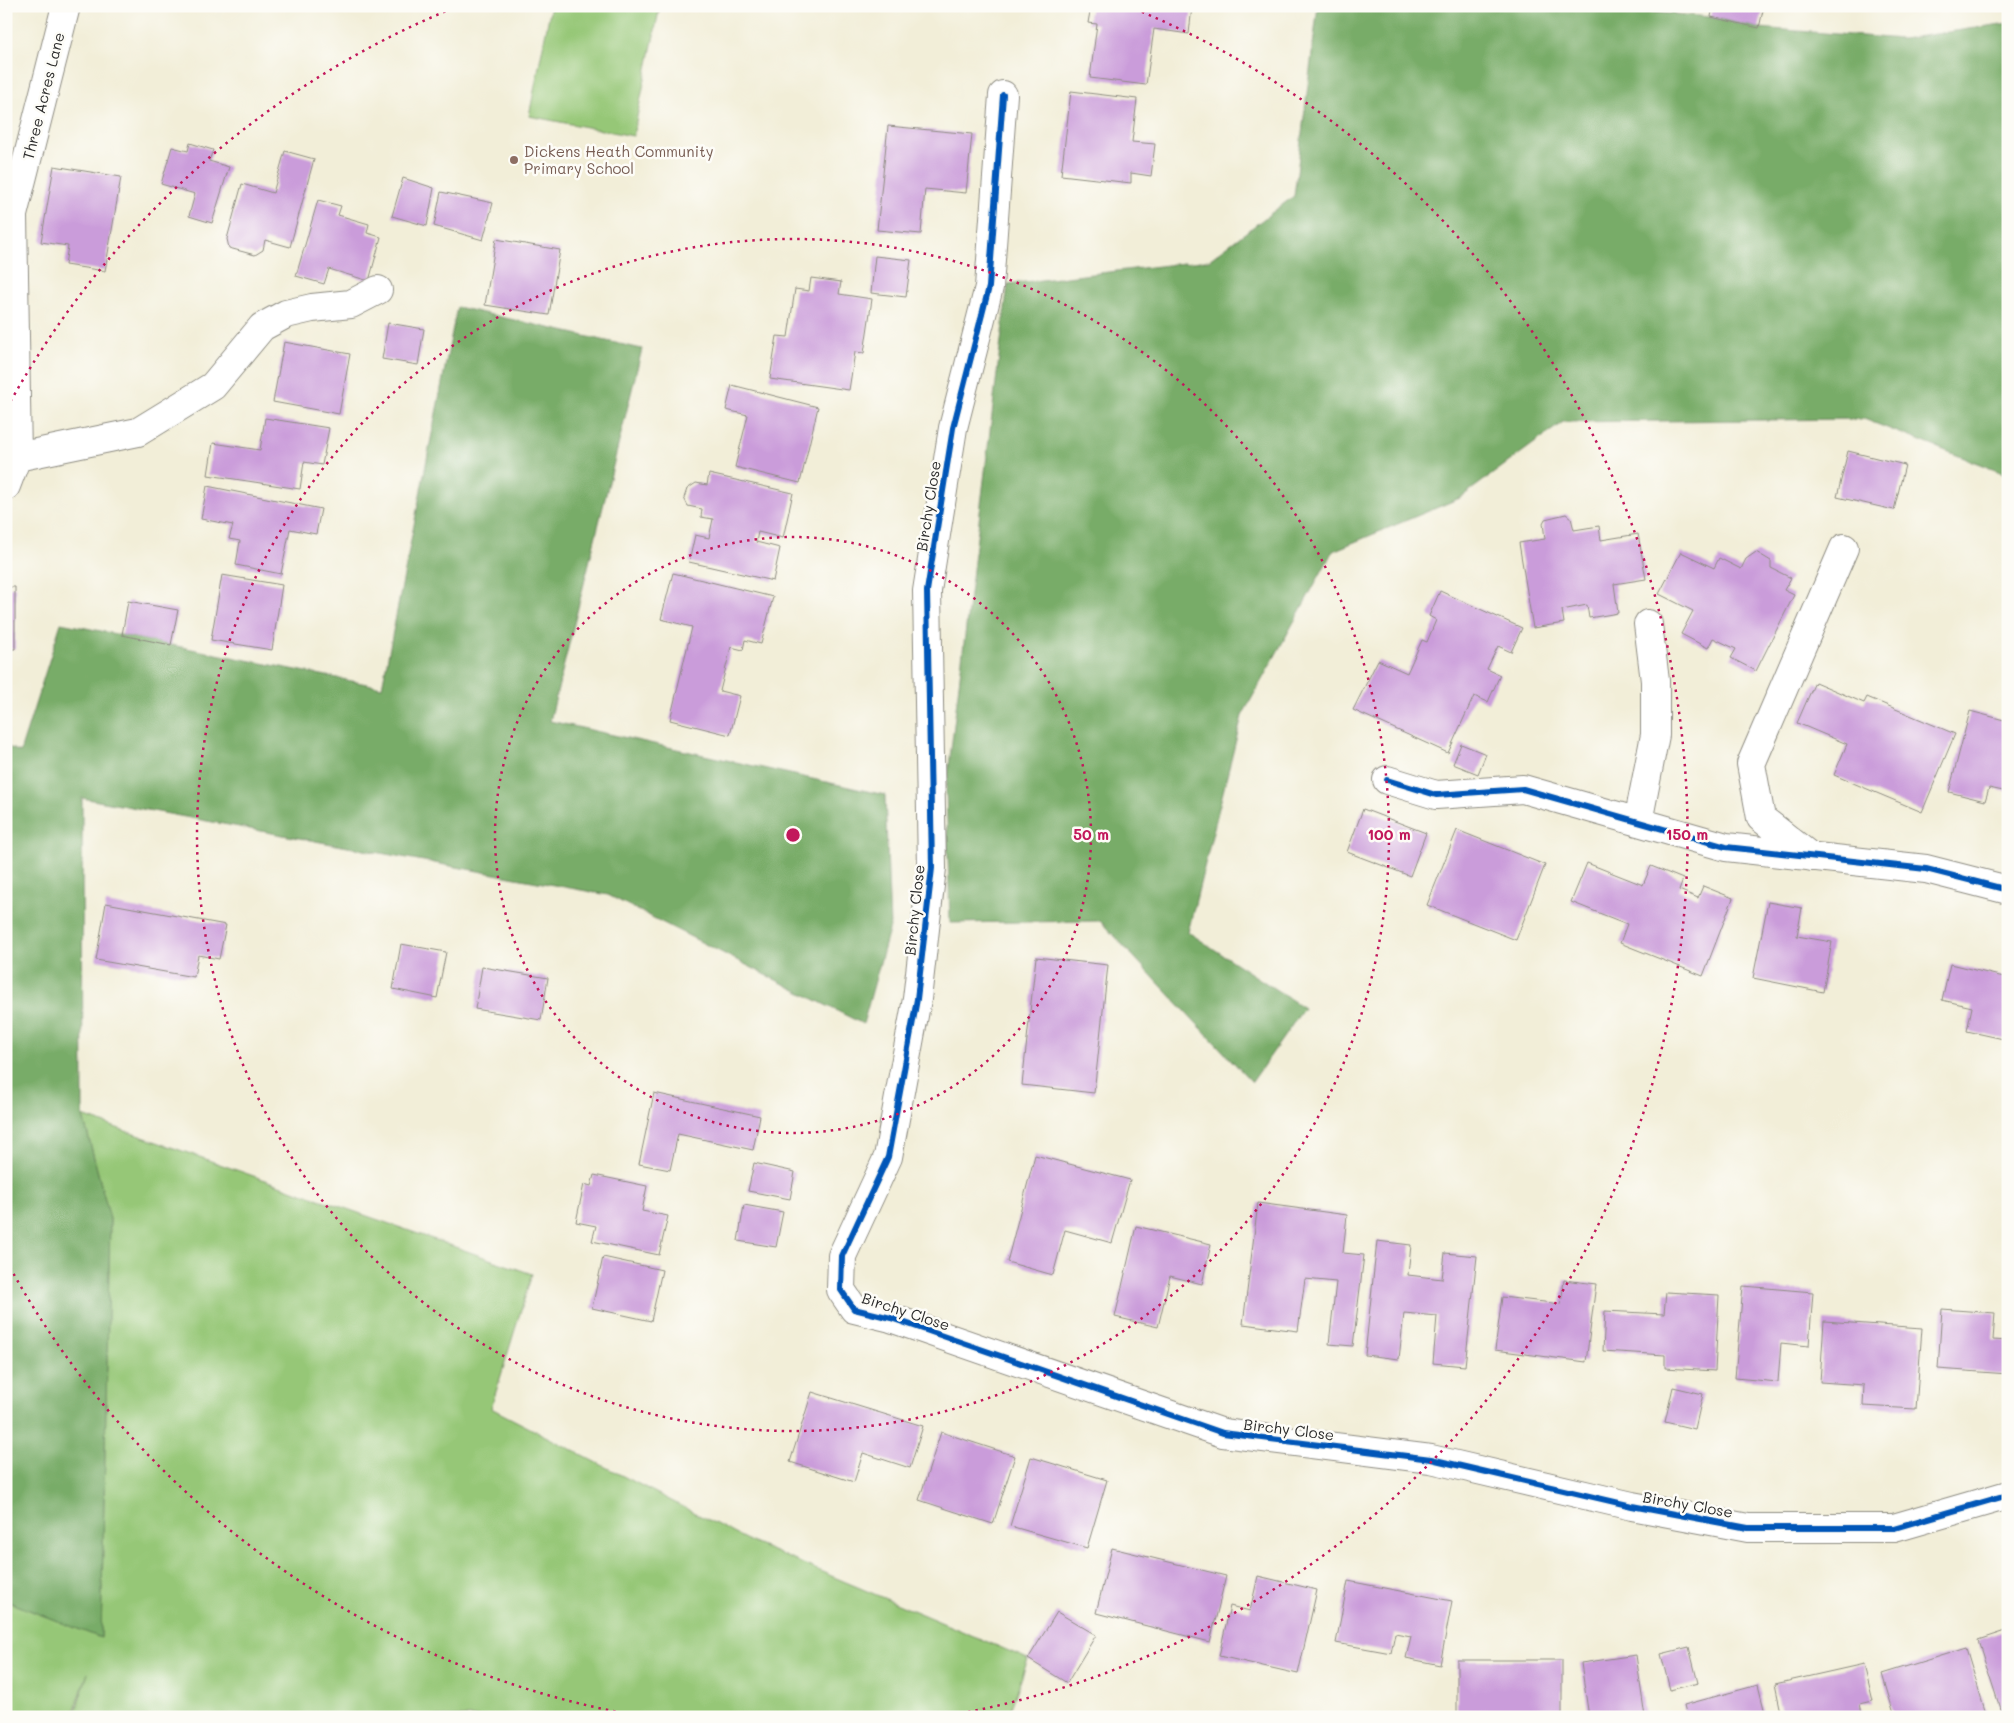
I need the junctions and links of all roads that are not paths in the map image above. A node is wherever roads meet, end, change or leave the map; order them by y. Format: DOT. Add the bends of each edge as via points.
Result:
graph roads {
  1 [pos="66,6"];
  2 [pos="1003,95"];
  3 [pos="9,214"];
  4 [pos="378,290"];
  5 [pos="17,457"];
  6 [pos="6,486"];
  7 [pos="1844,548"];
  8 [pos="1648,624"];
  9 [pos="1387,780"];
  10 [pos="1638,822"];
  11 [pos="1810,857"];
  12 [pos="2008,890"];
  13 [pos="2008,1495"];
  1 -- 3 [label="street, Three Acres Lane"];
  2 -- 13 [label="street, Birchy Close" via="989,287 953,428 927,591 932,868 917,999 888,1157 842,1256 841,1290 854,1309 891,1318 1223,1433 1431,1459 1632,1506 1748,1528 1894,1528"];
  3 -- 5 [label="street, Three Acres Lane"];
  4 -- 5 [label="street" via="351,304 286,314 262,327 213,386 138,432"];
  5 -- 6 [label="street, Three Acres Lane"];
  7 -- 11 [label="street" via="1751,764 1761,818"];
  8 -- 10 [label="street" via="1655,681 1655,735"];
  9 -- 10 [label="street" via="1436,795 1523,789"];
  10 -- 11 [label="street" via="1726,847"];
  11 -- 12 [label="street" via="1926,869"];
}
